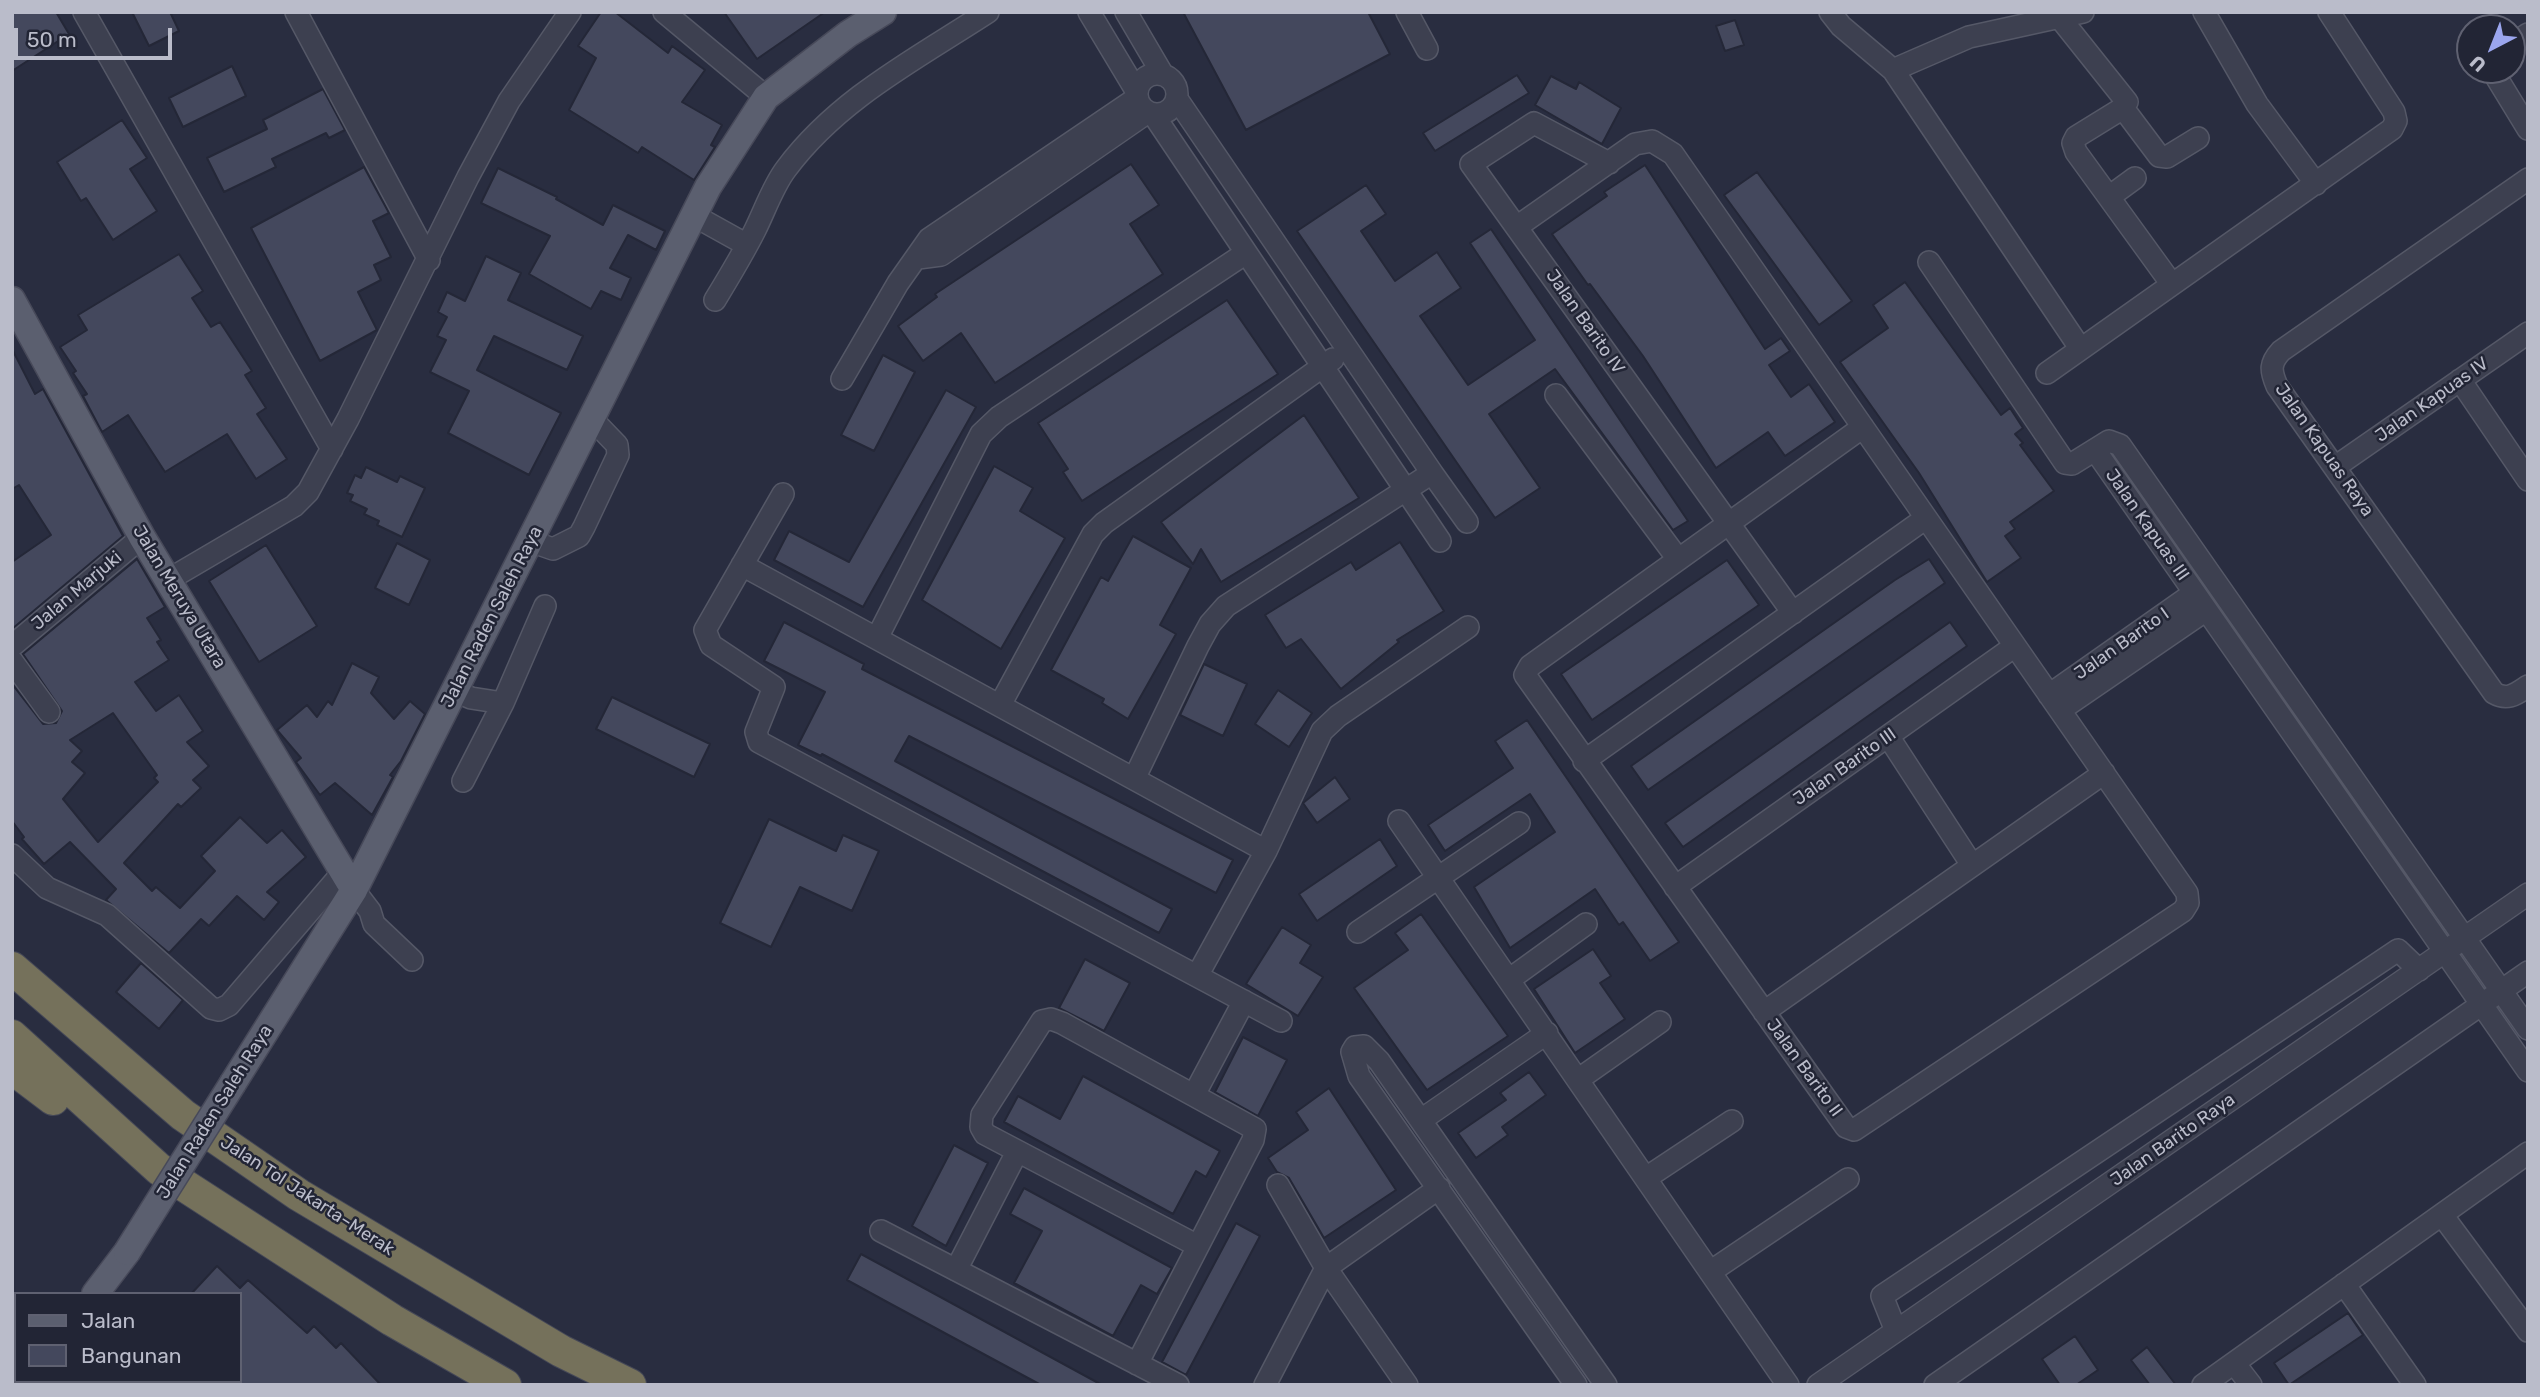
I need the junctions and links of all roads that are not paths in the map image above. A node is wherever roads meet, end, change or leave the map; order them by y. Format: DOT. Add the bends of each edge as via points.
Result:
graph roads {
  1 [pos="84,12"];
  2 [pos="296,12"];
  3 [pos="570,12"];
  4 [pos="664,12"];
  5 [pos="883,12"];
  6 [pos="988,12"];
  7 [pos="1089,12"];
  8 [pos="1126,12"];
  9 [pos="1407,12"];
  10 [pos="1830,12"];
  11 [pos="2083,12"];
  12 [pos="2204,12"];
  13 [pos="2329,12"];
  14 [pos="2060,18"];
  15 [pos="1427,49"];
  16 [pos="1893,70"];
  17 [pos="1163,75"];
  18 [pos="2501,84"];
  19 [pos="766,97"];
  20 [pos="1177,99"];
  21 [pos="1144,104"];
  22 [pos="2123,108"];
  23 [pos="2528,129"];
  24 [pos="2198,138"];
  25 [pos="1609,163"];
  26 [pos="2135,178"];
  27 [pos="2528,179"];
  28 [pos="2316,184"];
  29 [pos="2109,197"];
  30 [pos="693,215"];
  31 [pos="1518,226"];
  32 [pos="747,245"];
  33 [pos="1246,253"];
  34 [pos="429,260"];
  35 [pos="1929,262"];
  36 [pos="2171,283"];
  37 [pos="12,300"];
  38 [pos="715,300"];
  39 [pos="2528,333"];
  40 [pos="2080,348"];
  41 [pos="1346,350"];
  42 [pos="1322,367"];
  43 [pos="2048,373"];
  44 [pos="842,379"];
  45 [pos="2460,380"];
  46 [pos="1556,395"];
  47 [pos="592,418"];
  48 [pos="1863,427"];
  49 [pos="332,449"];
  50 [pos="2095,450"];
  51 [pos="2335,467"];
  52 [pos="1432,473"];
  53 [pos="2528,480"];
  54 [pos="1404,490"];
  55 [pos="783,494"];
  56 [pos="1926,518"];
  57 [pos="1467,522"];
  58 [pos="1728,524"];
  59 [pos="142,537"];
  60 [pos="530,541"];
  61 [pos="1440,541"];
  62 [pos="1678,559"];
  63 [pos="743,565"];
  64 [pos="168,580"];
  65 [pos="2200,602"];
  66 [pos="545,606"];
  67 [pos="1793,613"];
  68 [pos="1468,627"];
  69 [pos="877,638"];
  70 [pos="12,646"];
  71 [pos="2015,646"];
  72 [pos="12,661"];
  73 [pos="2528,686"];
  74 [pos="455,691"];
  75 [pos="2055,702"];
  76 [pos="503,704"];
  77 [pos="1000,705"];
  78 [pos="49,712"];
  79 [pos="1888,736"];
  80 [pos="1584,761"];
  81 [pos="2104,773"];
  82 [pos="1134,779"];
  83 [pos="463,781"];
  84 [pos="1399,821"];
  85 [pos="1520,823"];
  86 [pos="1266,851"];
  87 [pos="12,855"];
  88 [pos="1972,865"];
  89 [pos="1440,876"];
  90 [pos="349,881"];
  91 [pos="1675,887"];
  92 [pos="2528,894"];
  93 [pos="1586,924"];
  94 [pos="1358,932"];
  95 [pos="2465,939"];
  96 [pos="2445,953"];
  97 [pos="412,960"];
  98 [pos="12,968"];
  99 [pos="2419,970"];
  100 [pos="2528,972"];
  101 [pos="1197,976"];
  102 [pos="1510,979"];
  103 [pos="2501,991"];
  104 [pos="1244,1001"];
  105 [pos="2481,1005"];
  106 [pos="1764,1012"];
  107 [pos="1281,1021"];
  108 [pos="1660,1022"];
  109 [pos="2528,1029"];
  110 [pos="1547,1033"];
  111 [pos="12,1036"];
  112 [pos="12,1068"];
  113 [pos="2528,1071"];
  114 [pos="1579,1079"];
  115 [pos="1195,1093"];
  116 [pos="1422,1120"];
  117 [pos="1732,1121"];
  118 [pos="1017,1152"];
  119 [pos="2528,1153"];
  120 [pos="159,1170"];
  121 [pos="1646,1178"];
  122 [pos="1848,1178"];
  123 [pos="1278,1185"];
  124 [pos="1439,1188"];
  125 [pos="2442,1215"];
  126 [pos="881,1231"];
  127 [pos="1196,1245"];
  128 [pos="1326,1268"];
  129 [pos="956,1270"];
  130 [pos="1710,1272"];
  131 [pos="2344,1284"];
  132 [pos="97,1292"];
  133 [pos="1563,1323"];
  134 [pos="1896,1331"];
  135 [pos="2528,1331"];
  136 [pos="1544,1339"];
  137 [pos="2234,1363"];
  138 [pos="1137,1364"];
  139 [pos="1400,1381"];
  140 [pos="505,1385"];
  141 [pos="630,1385"];
  142 [pos="1178,1385"];
  143 [pos="1265,1385"];
  144 [pos="1576,1385"];
  145 [pos="1606,1385"];
  146 [pos="1788,1385"];
  147 [pos="1818,1385"];
  148 [pos="1934,1385"];
  149 [pos="2203,1385"];
  150 [pos="2251,1385"];
  151 [pos="2415,1385"];
  1 -- 49 [label="street"];
  2 -- 34 [label="street"];
  3 -- 34 [label="street" via="509,101"];
  4 -- 19 [label="street"];
  5 -- 19 [label="main road, Jalan Raden Saleh Raya"];
  6 -- 32 [label="street" via="833,116 784,171"];
  7 -- 21 [label="street"];
  8 -- 17 [label="street"];
  9 -- 15 [label="street"];
  10 -- 16 [label="street"];
  11 -- 14 [label="street"];
  12 -- 28 [label="street" via="2258,104"];
  13 -- 28 [label="street" via="2395,111 2396,121 2392,129"];
  14 -- 16 [label="street" via="1969,37"];
  14 -- 22 [label="street" via="2124,95 2127,102"];
  16 -- 40 [label="street"];
  17 -- 20 [label="street" via="1175,84"];
  17 -- 21 [label="street" via="1146,77"];
  18 -- 23 [label="street"];
  19 -- 30 [label="main road, Jalan Raden Saleh Raya"];
  20 -- 21 [label="street" via="1165,113"];
  20 -- 41 [label="street"];
  21 -- 33 [label="street"];
  21 -- 44 [label="street" via="929,239"];
  22 -- 24 [label="street" via="2159,156 2166,158"];
  22 -- 29 [label="street" via="2076,136 2073,143"];
  25 -- 31 [label="street"];
  25 -- 31 [label="street, Jalan Barito IV" via="1534,122 1474,159 1472,168"];
  25 -- 48 [label="street" via="1644,141 1673,154"];
  26 -- 29 [label="street"];
  27 -- 51 [label="street, Jalan Kapuas Raya" via="2272,360 2277,386"];
  28 -- 36 [label="street"];
  29 -- 36 [label="street"];
  30 -- 32 [label="street"];
  30 -- 47 [label="main road, Jalan Raden Saleh Raya"];
  31 -- 58 [label="street, Jalan Barito IV"];
  32 -- 38 [label="street"];
  33 -- 42 [label="street"];
  33 -- 69 [label="street" via="999,417 981,434"];
  34 -- 49 [label="street"];
  35 -- 50 [label="street" via="2065,463 2073,464"];
  36 -- 40 [label="street"];
  37 -- 59 [label="main road, Jalan Meruya Utara"];
  39 -- 45 [label="street, Jalan Kapuas IV"];
  40 -- 43 [label="street"];
  41 -- 42 [label="street"];
  41 -- 52 [label="street"];
  42 -- 54 [label="street"];
  42 -- 77 [label="street" via="1093,534"];
  45 -- 51 [label="street, Jalan Kapuas IV"];
  45 -- 53 [label="street"];
  46 -- 62 [label="street"];
  47 -- 60 [label="main road, Jalan Raden Saleh Raya"];
  47 -- 60 [label="street" via="617,445 618,455 584,527 579,536 553,550"];
  48 -- 56 [label="street"];
  48 -- 58 [label="street"];
  49 -- 64 [label="street" via="294,506"];
  50 -- 65 [label="street, Jalan Kapuas III"];
  50 -- 95 [label="street, Jalan Kapuas III" via="2109,441 2120,445"];
  51 -- 73 [label="street, Jalan Kapuas Raya" via="2494,693 2510,697"];
  52 -- 54 [label="street"];
  52 -- 57 [label="street"];
  54 -- 61 [label="street"];
  54 -- 82 [label="street" via="1226,606 1198,646"];
  55 -- 63 [label="street"];
  56 -- 67 [label="street"];
  56 -- 71 [label="street"];
  58 -- 62 [label="street"];
  58 -- 67 [label="street, Jalan Barito IV"];
  59 -- 64 [label="main road, Jalan Meruya Utara"];
  59 -- 70 [label="street, Jalan Marjuki"];
  60 -- 74 [label="main road, Jalan Raden Saleh Raya"];
  62 -- 80 [label="street, Jalan Barito II" via="1525,673"];
  63 -- 69 [label="street"];
  63 -- 101 [label="street" via="706,625 705,635 711,645 772,684 774,693 756,732 763,746"];
  64 -- 90 [label="main road, Jalan Meruya Utara"];
  65 -- 75 [label="street, Jalan Barito I"];
  65 -- 96 [label="street, Jalan Kapuas III"];
  66 -- 76 [label="street"];
  67 -- 80 [label="street"];
  68 -- 86 [label="street" via="1328,724"];
  69 -- 77 [label="street"];
  71 -- 75 [label="street"];
  71 -- 79 [label="street, Jalan Barito III"];
  72 -- 78 [label="street"];
  74 -- 76 [label="street"];
  74 -- 90 [label="main road, Jalan Raden Saleh Raya"];
  75 -- 81 [label="street"];
  76 -- 83 [label="street"];
  77 -- 82 [label="street"];
  79 -- 88 [label="street"];
  79 -- 91 [label="street, Jalan Barito III"];
  80 -- 91 [label="street, Jalan Barito II"];
  81 -- 88 [label="street"];
  81 -- 106 [label="street, Jalan Barito II" via="2187,893 2183,911 1854,1130 1846,1127"];
  82 -- 86 [label="street"];
  84 -- 89 [label="street"];
  85 -- 89 [label="street"];
  86 -- 101 [label="street"];
  87 -- 90 [label="street" via="47,888 107,915 211,1008 219,1010"];
  88 -- 106 [label="street"];
  89 -- 94 [label="street"];
  89 -- 102 [label="street"];
  90 -- 97 [label="street" via="374,924"];
  90 -- 132 [label="main road, Jalan Raden Saleh Raya, bridge" via="233,1083 127,1252"];
  91 -- 106 [label="street, Jalan Barito II"];
  92 -- 95 [label="street, Jalan Barito Raya"];
  93 -- 102 [label="street"];
  95 -- 96 [label="street, Jalan Barito Raya"];
  95 -- 103 [label="street, Jalan Kapuas III"];
  96 -- 99 [label="street, Jalan Barito Raya"];
  96 -- 105 [label="street, Jalan Kapuas III"];
  98 -- 141 [label="highway, Jalan Tol Jakarta–Merak" via="183,1115 299,1195 561,1351"];
  99 -- 134 [label="street, Jalan Barito Raya"];
  99 -- 134 [label="street" via="2398,950 1882,1296"];
  100 -- 103 [label="street"];
  101 -- 104 [label="street"];
  102 -- 110 [label="street"];
  103 -- 105 [label="street"];
  103 -- 109 [label="street, Jalan Kapuas III"];
  104 -- 107 [label="street"];
  104 -- 115 [label="street"];
  105 -- 113 [label="street, Jalan Kapuas III"];
  105 -- 148 [label="street"];
  108 -- 114 [label="street"];
  110 -- 114 [label="street"];
  110 -- 116 [label="street"];
  111 -- 120 [label="highway"];
  112 -- 120 [label="highway"];
  114 -- 121 [label="street"];
  115 -- 118 [label="street" via="1062,1023 1042,1021 981,1121 985,1134"];
  115 -- 127 [label="street" via="1255,1129"];
  116 -- 124 [label="street" via="1370,1049 1355,1047 1352,1052 1359,1076"];
  116 -- 133 [label="street"];
  117 -- 121 [label="street"];
  118 -- 127 [label="street"];
  118 -- 129 [label="street"];
  119 -- 125 [label="street"];
  120 -- 140 [label="highway" via="392,1320"];
  121 -- 130 [label="street"];
  122 -- 130 [label="street"];
  123 -- 128 [label="street"];
  124 -- 128 [label="street"];
  124 -- 136 [label="street"];
  125 -- 131 [label="street"];
  125 -- 135 [label="street"];
  126 -- 129 [label="street"];
  127 -- 138 [label="street"];
  128 -- 139 [label="street"];
  128 -- 143 [label="street"];
  129 -- 138 [label="street"];
  130 -- 146 [label="street"];
  131 -- 137 [label="street"];
  131 -- 151 [label="street"];
  133 -- 136 [label="street"];
  133 -- 145 [label="street"];
  134 -- 147 [label="street, Jalan Barito Raya"];
  136 -- 144 [label="street"];
  137 -- 149 [label="street"];
  137 -- 150 [label="street"];
  138 -- 142 [label="street"];
}
